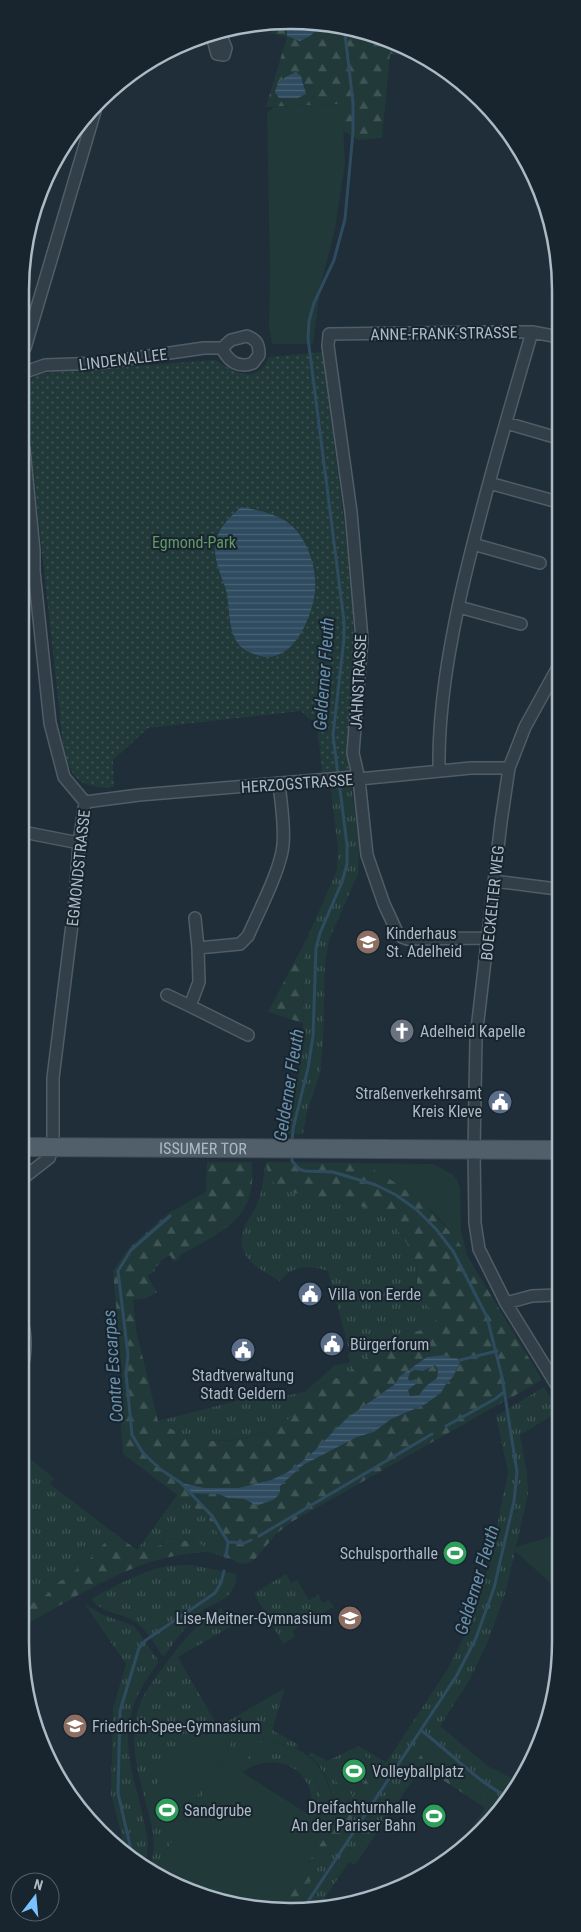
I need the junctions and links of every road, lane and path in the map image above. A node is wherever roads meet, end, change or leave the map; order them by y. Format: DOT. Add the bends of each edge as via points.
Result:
graph roads {
  1 [pos="222,38"];
  2 [pos="214,41"];
  3 [pos="92,120"];
  4 [pos="532,332"];
  5 [pos="29,334"];
  6 [pos="329,334"];
  7 [pos="552,336"];
  8 [pos="222,348"];
  9 [pos="29,371"];
  10 [pos="506,423"];
  11 [pos="552,436"];
  12 [pos="488,483"];
  13 [pos="29,500"];
  14 [pos="552,500"];
  15 [pos="473,544"];
  16 [pos="540,563"];
  17 [pos="458,607"];
  18 [pos="521,624"];
  19 [pos="552,679"];
  20 [pos="509,768"];
  21 [pos="439,770"];
  22 [pos="356,778"];
  23 [pos="279,783"];
  24 [pos="85,802"];
  25 [pos="29,833"];
  26 [pos="79,843"];
  27 [pos="494,882"];
  28 [pos="552,888"];
  29 [pos="195,918"];
  30 [pos="488,938"];
  31 [pos="198,948"];
  32 [pos="167,994"];
  33 [pos="190,1006"];
  34 [pos="248,1036"];
  35 [pos="29,1147"];
  36 [pos="52,1148"];
  37 [pos="474,1150"];
  38 [pos="552,1150"];
  39 [pos="29,1174"];
  40 [pos="552,1295"];
  41 [pos="506,1303"];
  42 [pos="552,1378"];
  1 -- 2 [label="street" via="226,48 224,55 218,54"];
  3 -- 5 [label="street"];
  4 -- 6 [label="street, ANNE-FRANK-STRASSE"];
  4 -- 7 [label="street, ANNE-FRANK-STRASSE"];
  4 -- 10 [label="street"];
  6 -- 22 [label="street, JAHNSTRASSE" via="358,572 362,638 353,754"];
  8 -- 9 [label="street, LINDENALLEE" via="100,363 45,365"];
  10 -- 11 [label="street"];
  10 -- 12 [label="street"];
  12 -- 14 [label="street"];
  12 -- 15 [label="street"];
  13 -- 24 [label="street, EGMONDSTRASSE" via="50,723 64,777"];
  15 -- 16 [label="street"];
  15 -- 17 [label="street"];
  17 -- 18 [label="street"];
  17 -- 21 [label="street" via="441,717"];
  19 -- 20 [label="street, BOECKELTER WEG" via="525,727"];
  20 -- 21 [label="street, HERZOGSTRASSE"];
  20 -- 27 [label="street, BOECKELTER WEG"];
  21 -- 22 [label="street, HERZOGSTRASSE"];
  22 -- 23 [label="street, HERZOGSTRASSE"];
  22 -- 30 [label="street, JAHNSTRASSE" via="368,855 397,932 408,939"];
  23 -- 24 [label="street, HERZOGSTRASSE"];
  23 -- 31 [label="street" via="283,847 248,936 240,944"];
  24 -- 26 [label="street, EGMONDSTRASSE"];
  25 -- 26 [label="street"];
  26 -- 36 [label="street, EGMONDSTRASSE" via="54,1072"];
  27 -- 28 [label="street"];
  27 -- 30 [label="street, BOECKELTER WEG"];
  29 -- 31 [label="street"];
  30 -- 37 [label="street, BOECKELTER WEG" via="476,1038"];
  31 -- 33 [label="street" via="199,982"];
  32 -- 33 [label="street"];
  33 -- 34 [label="street"];
  35 -- 36 [label="main road, ISSUMER TOR"];
  36 -- 37 [label="main road, ISSUMER TOR"];
  36 -- 39 [label="street" via="48,1158"];
  37 -- 38 [label="main road, ISSUMER TOR"];
  37 -- 41 [label="street, BOECKELTER WEG" via="476,1239"];
  40 -- 41 [label="street" via="532,1296"];
  41 -- 42 [label="street, BOECKELTER WEG"];
}
